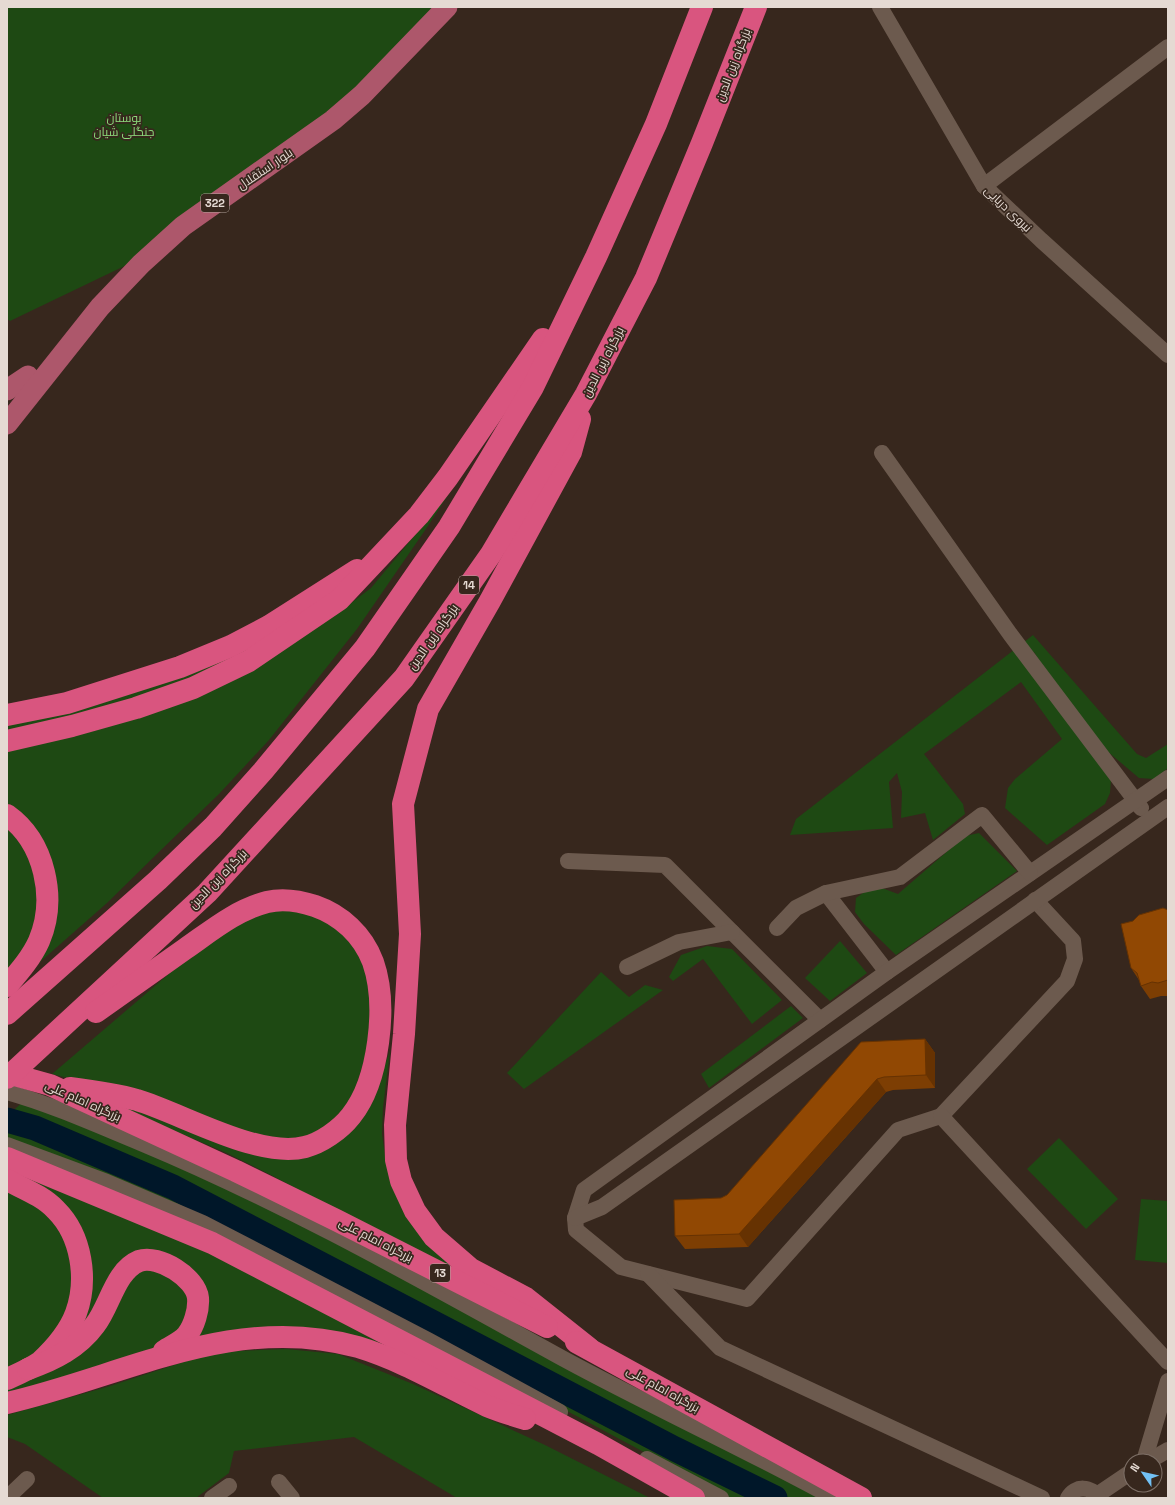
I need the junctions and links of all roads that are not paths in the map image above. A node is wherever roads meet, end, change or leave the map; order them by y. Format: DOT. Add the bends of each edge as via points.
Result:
graph roads {
  1 [pos="430,7"];
  2 [pos="447,7"];
  3 [pos="702,7"];
  4 [pos="756,7"];
  5 [pos="880,7"];
  6 [pos="1168,47"];
  7 [pos="984,186"];
  8 [pos="584,278"];
  9 [pos="1168,355"];
  10 [pos="586,394"];
  11 [pos="10,400"];
  12 [pos="7,424"];
  13 [pos="882,453"];
  14 [pos="380,556"];
  15 [pos="7,715"];
  16 [pos="7,741"];
  17 [pos="1168,778"];
  18 [pos="1136,801"];
  19 [pos="1168,807"];
  20 [pos="7,815"];
  21 [pos="1149,820"];
  22 [pos="568,861"];
  23 [pos="1030,873"];
  24 [pos="826,893"];
  25 [pos="1035,900"];
  26 [pos="957,924"];
  27 [pos="777,928"];
  28 [pos="732,932"];
  29 [pos="972,945"];
  30 [pos="627,967"];
  31 [pos="887,972"];
  32 [pos="7,986"];
  33 [pos="7,1014"];
  34 [pos="820,1020"];
  35 [pos="30,1058"];
  36 [pos="7,1073"];
  37 [pos="7,1078"];
  38 [pos="50,1085"];
  39 [pos="7,1092"];
  40 [pos="941,1116"];
  41 [pos="7,1145"];
  42 [pos="7,1158"];
  43 [pos="7,1180"];
  44 [pos="575,1218"];
  45 [pos="648,1274"];
  46 [pos="589,1348"];
  47 [pos="153,1358"];
  48 [pos="1168,1362"];
  49 [pos="28,1369"];
  50 [pos="7,1379"];
  51 [pos="1168,1381"];
  52 [pos="7,1403"];
  53 [pos="598,1444"];
  54 [pos="1146,1453"];
  55 [pos="1123,1478"];
  56 [pos="27,1479"];
  57 [pos="279,1482"];
  58 [pos="229,1486"];
  59 [pos="1097,1497"];
  60 [pos="7,1498"];
  61 [pos="212,1498"];
  62 [pos="292,1498"];
  63 [pos="694,1498"];
  64 [pos="721,1498"];
  65 [pos="834,1498"];
  66 [pos="861,1498"];
  67 [pos="1042,1498"];
  68 [pos="1068,1498"];
  1 -- 11 [label="main road, بلوار استقلال / 322" via="333,106 183,210 125,261 79,311"];
  2 -- 11 [label="main road, بلوار استقلال / 322" via="362,95 333,120 184,226 141,264"];
  3 -- 8 [label="highway" via="656,124"];
  4 -- 10 [label="highway, بزرگراه زین الدین / 14" via="646,278"];
  5 -- 7 [label="street, نیروی دریایی"];
  6 -- 7 [label="street"];
  7 -- 9 [label="street, نیروی دریایی"];
  8 -- 14 [label="highway" via="448,477 419,515"];
  8 -- 33 [label="highway" via="533,387 449,527 365,648 213,827 158,880"];
  10 -- 35 [label="highway, بزرگراه زین الدین / 14" via="491,554 404,678 207,893"];
  10 -- 46 [label="highway" via="571,452 428,709 418,746 403,804 410,934 395,1125 396,1160 401,1181 415,1211 434,1236 471,1269 526,1298"];
  11 -- 12 [label="main road, بلوار استقلال / 322"];
  13 -- 18 [label="street" via="1010,634"];
  14 -- 15 [label="highway" via="269,626 231,646 180,667 67,703"];
  14 -- 16 [label="highway" via="339,600 249,661 193,688 136,708"];
  17 -- 18 [label="street"];
  18 -- 21 [label="street"];
  18 -- 23 [label="street"];
  19 -- 21 [label="street"];
  20 -- 32 [label="highway" via="20,826 32,844 48,890 45,923 39,941"];
  21 -- 25 [label="street"];
  22 -- 28 [label="street" via="665,865"];
  23 -- 24 [label="street" via="982,815 900,877"];
  23 -- 26 [label="street"];
  24 -- 27 [label="street" via="796,908"];
  24 -- 31 [label="street"];
  25 -- 29 [label="street"];
  25 -- 40 [label="street" via="1073,941 1075,959 1068,981"];
  26 -- 29 [label="street"];
  26 -- 31 [label="street"];
  28 -- 30 [label="street" via="679,942"];
  28 -- 34 [label="street"];
  29 -- 44 [label="street" via="602,1207"];
  31 -- 34 [label="street"];
  34 -- 44 [label="street" via="584,1190"];
  35 -- 37 [label="highway, بزرگراه زین الدین / 14"];
  35 -- 38 [label="highway" via="236,914 269,901 288,900 306,903 340,918 355,932 373,961 378,982 380,1024 372,1071 362,1098 351,1116 338,1130 306,1147 289,1150 258,1146 137,1100"];
  36 -- 38 [label="highway, بزرگراه امام علی / 13"];
  38 -- 46 [label="highway, بزرگراه امام علی / 13" via="336,1220"];
  39 -- 65 [label="street" via="117,1133 262,1197 428,1284 628,1395"];
  40 -- 45 [label="street" via="898,1130 747,1299"];
  40 -- 48 [label="street"];
  41 -- 64 [label="street" via="107,1182 203,1223 428,1340"];
  42 -- 53 [label="highway" via="212,1242"];
  43 -- 49 [label="highway" via="39,1197 57,1211 76,1241 82,1268 80,1295 70,1326 49,1353"];
  44 -- 45 [label="street" via="576,1230 621,1267"];
  45 -- 67 [label="street" via="720,1348"];
  46 -- 66 [label="highway, بزرگراه امام علی / 13"];
  47 -- 49 [label="highway" via="186,1336 196,1316 198,1297 187,1278 173,1268 156,1261 140,1261 124,1272 105,1310 94,1326 73,1347 53,1360"];
  47 -- 52 [label="highway"];
  47 -- 53 [label="highway" via="216,1342 248,1338 297,1337 333,1342 382,1355 489,1406"];
  49 -- 50 [label="highway"];
  51 -- 54 [label="street"];
  53 -- 63 [label="highway"];
  55 -- 59 [label="street"];
  56 -- 60 [label="street"];
  57 -- 62 [label="street"];
  58 -- 61 [label="street"];
  59 -- 68 [label="street" via="1090,1489 1079,1489"];
}
